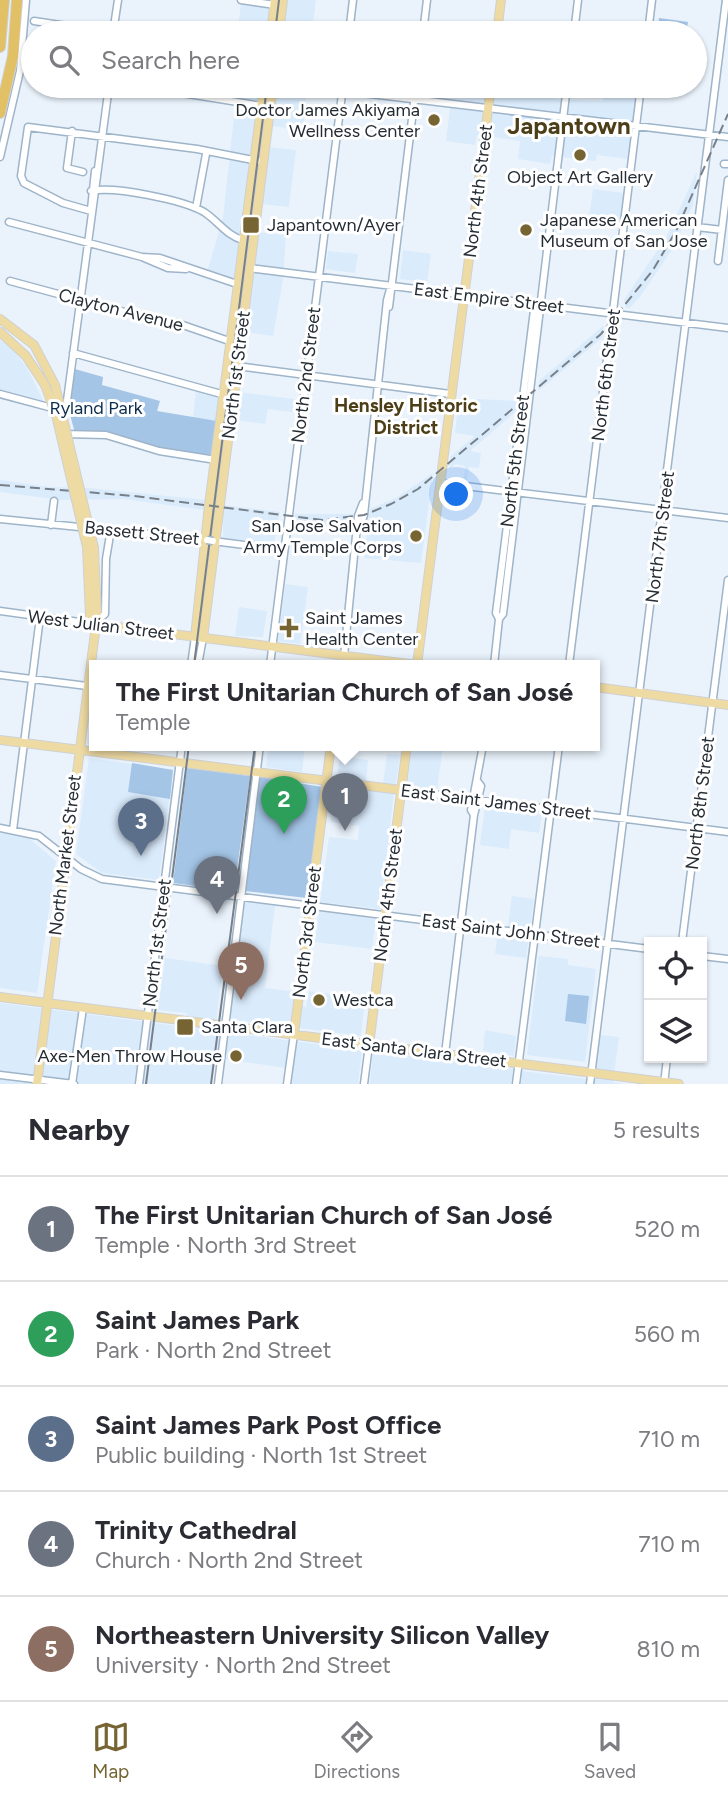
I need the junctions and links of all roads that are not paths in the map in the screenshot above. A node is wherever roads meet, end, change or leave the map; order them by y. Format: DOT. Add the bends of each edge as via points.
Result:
graph roads {
  1 [pos="4,0"];
  2 [pos="241,0"];
  3 [pos="283,0"];
  4 [pos="353,0"];
  5 [pos="427,0"];
  6 [pos="502,0"];
  7 [pos="578,0"];
  8 [pos="652,0"];
  9 [pos="726,0"];
  10 [pos="20,1"];
  11 [pos="118,1"];
  12 [pos="275,2"];
  13 [pos="115,21"];
  14 [pos="273,21"];
  15 [pos="280,21"];
  16 [pos="350,21"];
  17 [pos="424,21"];
  18 [pos="499,21"];
  19 [pos="575,21"];
  20 [pos="649,21"];
  21 [pos="0,47"];
  22 [pos="106,98"];
  23 [pos="212,98"];
  24 [pos="263,98"];
  25 [pos="271,98"];
  26 [pos="341,98"];
  27 [pos="403,98"];
  28 [pos="489,98"];
  29 [pos="565,98"];
  30 [pos="640,98"];
  31 [pos="415,100"];
  32 [pos="262,106"];
  33 [pos="488,109"];
  34 [pos="0,113"];
  35 [pos="562,118"];
  36 [pos="636,127"];
  37 [pos="72,131"];
  38 [pos="709,136"];
  39 [pos="100,137"];
  40 [pos="728,137"];
  41 [pos="206,153"];
  42 [pos="0,157"];
  43 [pos="259,160"];
  44 [pos="83,172"];
  45 [pos="728,180"];
  46 [pos="93,190"];
  47 [pos="197,208"];
  48 [pos="91,211"];
  49 [pos="9,222"];
  50 [pos="698,227"];
  51 [pos="722,230"];
  52 [pos="243,240"];
  53 [pos="87,242"];
  54 [pos="718,261"];
  55 [pos="250,268"];
  56 [pos="318,277"];
  57 [pos="10,281"];
  58 [pos="243,283"];
  59 [pos="391,286"];
  60 [pos="464,296"];
  61 [pos="79,300"];
  62 [pos="539,305"];
  63 [pos="613,314"];
  64 [pos="0,319"];
  65 [pos="686,323"];
  66 [pos="728,328"];
  67 [pos="0,332"];
  68 [pos="232,342"];
  69 [pos="73,353"];
  70 [pos="237,366"];
  71 [pos="305,375"];
  72 [pos="50,385"];
  73 [pos="378,385"];
  74 [pos="0,394"];
  75 [pos="450,394"];
  76 [pos="225,395"];
  77 [pos="62,409"];
  78 [pos="59,434"];
  79 [pos="67,435"];
  80 [pos="216,460"];
  81 [pos="441,483"];
  82 [pos="515,492"];
  83 [pos="54,501"];
  84 [pos="590,503"];
  85 [pos="663,511"];
  86 [pos="728,518"];
  87 [pos="0,519"];
  88 [pos="51,525"];
  89 [pos="111,529"];
  90 [pos="210,541"];
  91 [pos="284,550"];
  92 [pos="728,580"];
  93 [pos="0,611"];
  94 [pos="40,617"];
  95 [pos="94,624"];
  96 [pos="199,638"];
  97 [pos="272,646"];
  98 [pos="92,660"];
  99 [pos="192,660"];
  100 [pos="198,660"];
  101 [pos="271,660"];
  102 [pos="343,660"];
  103 [pos="418,660"];
  104 [pos="495,660"];
  105 [pos="570,660"];
  106 [pos="0,675"];
  107 [pos="31,680"];
  108 [pos="89,687"];
  109 [pos="600,688"];
  110 [pos="639,693"];
  111 [pos="89,697"];
  112 [pos="713,703"];
  113 [pos="728,705"];
  114 [pos="0,740"];
  115 [pos="23,743"];
  116 [pos="79,749"];
  117 [pos="89,750"];
  118 [pos="95,751"];
  119 [pos="181,751"];
  120 [pos="259,751"];
  121 [pos="330,751"];
  122 [pos="406,751"];
  123 [pos="482,751"];
  124 [pos="558,751"];
  125 [pos="180,762"];
  126 [pos="256,772"];
  127 [pos="326,780"];
  128 [pos="401,790"];
  129 [pos="476,800"];
  130 [pos="551,809"];
  131 [pos="624,819"];
  132 [pos="0,828"];
  133 [pos="697,828"];
  134 [pos="13,830"];
  135 [pos="728,832"];
  136 [pos="65,856"];
  137 [pos="164,886"];
  138 [pos="240,895"];
  139 [pos="311,904"];
  140 [pos="386,915"];
  141 [pos="461,924"];
  142 [pos="534,934"];
  143 [pos="683,937"];
  144 [pos="607,943"];
  145 [pos="644,948"];
  146 [pos="707,957"];
  147 [pos="728,959"];
  148 [pos="0,998"];
  149 [pos="47,1003"];
  150 [pos="83,1008"];
  151 [pos="148,1017"];
  152 [pos="225,1026"];
  153 [pos="294,1034"];
  154 [pos="369,1045"];
  155 [pos="445,1054"];
  156 [pos="518,1063"];
  157 [pos="666,1063"];
  158 [pos="591,1073"];
  159 [pos="0,1075"];
  160 [pos="37,1082"];
  161 [pos="664,1083"];
  162 [pos="73,1084"];
  163 [pos="139,1084"];
  164 [pos="218,1084"];
  165 [pos="287,1084"];
  166 [pos="364,1084"];
  167 [pos="516,1084"];
  168 [pos="590,1084"];
  169 [pos="679,1084"];
  1 -- 21 [label="highway"];
  2 -- 12 [label="street"];
  3 -- 15 [label="main road"];
  4 -- 16 [label="street"];
  5 -- 17 [label="street"];
  6 -- 18 [label="main road"];
  7 -- 19 [label="street"];
  8 -- 20 [label="street"];
  9 -- 38 [label="street, North 7th Street"];
  10 -- 34 [label="highway"];
  10 -- 42 [label="street" via="20,71"];
  11 -- 13 [label="street"];
  12 -- 14 [label="main road"];
  22 -- 39 [label="street"];
  23 -- 32 [label="street"];
  24 -- 32 [label="main road, North 1st Street"];
  25 -- 43 [label="main road, North 1st Street"];
  26 -- 56 [label="street, North 2nd Street"];
  27 -- 31 [label="street"];
  28 -- 33 [label="main road, North 4th Street"];
  29 -- 35 [label="street, North 5th Street"];
  30 -- 36 [label="street, North 6th Street"];
  31 -- 33 [label="street"];
  31 -- 59 [label="street"];
  32 -- 43 [label="main road, North 1st Street"];
  33 -- 35 [label="street"];
  33 -- 60 [label="main road, North 4th Street"];
  35 -- 36 [label="street"];
  35 -- 62 [label="street, North 5th Street"];
  36 -- 38 [label="street"];
  36 -- 63 [label="street, North 6th Street"];
  37 -- 39 [label="street"];
  37 -- 44 [label="street" via="67,168"];
  37 -- 48 [label="street" via="28,127 22,180 31,188"];
  38 -- 40 [label="street"];
  38 -- 50 [label="street, North 7th Street"];
  39 -- 41 [label="street"];
  39 -- 46 [label="street"];
  41 -- 43 [label="street"];
  41 -- 47 [label="street"];
  43 -- 52 [label="main road, North 1st Street"];
  43 -- 55 [label="main road, North 1st Street"];
  45 -- 51 [label="street"];
  46 -- 47 [label="street" via="173,200"];
  46 -- 48 [label="street"];
  47 -- 52 [label="street" via="232,237"];
  48 -- 53 [label="street"];
  49 -- 53 [label="street"];
  50 -- 51 [label="street"];
  50 -- 65 [label="street, North 7th Street"];
  51 -- 54 [label="street"];
  52 -- 58 [label="main road, North 1st Street"];
  53 -- 58 [label="street" via="158,265"];
  53 -- 61 [label="street"];
  55 -- 56 [label="street, East Empire Street"];
  55 -- 58 [label="main road, North 1st Street"];
  56 -- 59 [label="street, East Empire Street"];
  56 -- 71 [label="street, North 2nd Street"];
  57 -- 61 [label="street, Clayton Avenue"];
  58 -- 68 [label="main road, North 1st Street"];
  58 -- 70 [label="main road, North 1st Street"];
  59 -- 60 [label="street, East Empire Street"];
  59 -- 73 [label="street"];
  60 -- 62 [label="street, East Empire Street"];
  60 -- 75 [label="main road, North 4th Street"];
  61 -- 68 [label="street, Clayton Avenue" via="177,323"];
  61 -- 69 [label="street"];
  62 -- 63 [label="street, East Empire Street"];
  62 -- 82 [label="street, North 5th Street" via="534,310"];
  63 -- 65 [label="street, East Empire Street"];
  63 -- 84 [label="street, North 6th Street"];
  64 -- 72 [label="main road" via="34,345"];
  65 -- 66 [label="street, East Empire Street"];
  65 -- 85 [label="street, North 7th Street"];
  67 -- 72 [label="main road"];
  68 -- 76 [label="main road, North 1st Street"];
  69 -- 76 [label="street"];
  69 -- 77 [label="street"];
  70 -- 71 [label="street"];
  70 -- 90 [label="main road, North 1st Street"];
  71 -- 73 [label="street"];
  71 -- 91 [label="street, North 2nd Street"];
  72 -- 95 [label="main road, North Market Street, bridge" via="90,548"];
  73 -- 75 [label="street"];
  73 -- 102 [label="street"];
  74 -- 77 [label="street"];
  75 -- 81 [label="main road, North 4th Street"];
  76 -- 80 [label="main road, North 1st Street"];
  77 -- 79 [label="street"];
  78 -- 79 [label="street"];
  79 -- 80 [label="street" via="106,435 159,451"];
  80 -- 90 [label="main road, North 1st Street"];
  81 -- 82 [label="street"];
  81 -- 103 [label="main road, North 4th Street"];
  82 -- 84 [label="street"];
  82 -- 104 [label="street, North 5th Street" via="496,613"];
  83 -- 88 [label="street"];
  84 -- 85 [label="street"];
  84 -- 105 [label="street, North 6th Street"];
  85 -- 86 [label="street"];
  85 -- 110 [label="street, North 7th Street"];
  87 -- 88 [label="street, Bassett Street"];
  88 -- 89 [label="street, Bassett Street"];
  89 -- 90 [label="street, Bassett Street"];
  89 -- 95 [label="street" via="105,614"];
  90 -- 91 [label="street, Bassett Street"];
  90 -- 96 [label="main road, North 1st Street"];
  91 -- 97 [label="street, North 2nd Street"];
  92 -- 112 [label="street, North 8th Street"];
  93 -- 94 [label="street, West Julian Street"];
  94 -- 95 [label="street, West Julian Street"];
  94 -- 107 [label="street"];
  95 -- 96 [label="main road, West Julian Street"];
  95 -- 98 [label="main road, North Market Street"];
  96 -- 97 [label="main road, West Julian Street"];
  96 -- 99 [label="street, North 1st Street"];
  96 -- 100 [label="street, North 1st Street"];
  97 -- 101 [label="street, North 2nd Street"];
  97 -- 102 [label="main road, West Julian Street"];
  106 -- 107 [label="street"];
  107 -- 108 [label="street"];
  107 -- 115 [label="street"];
  109 -- 110 [label="main road"];
  110 -- 112 [label="main road"];
  110 -- 131 [label="street, North 7th Street"];
  111 -- 116 [label="main road, North Market Street"];
  112 -- 113 [label="main road"];
  112 -- 133 [label="street, North 8th Street"];
  114 -- 115 [label="main road, East Saint James Street"];
  115 -- 116 [label="main road, East Saint James Street"];
  115 -- 134 [label="street"];
  116 -- 117 [label="main road, East Saint James Street"];
  116 -- 136 [label="main road, North Market Street"];
  118 -- 125 [label="main road, East Saint James Street"];
  119 -- 125 [label="street, North 1st Street"];
  120 -- 126 [label="street"];
  121 -- 127 [label="main road, North 3rd Street"];
  122 -- 128 [label="main road, North 4th Street"];
  123 -- 129 [label="street"];
  124 -- 130 [label="street"];
  125 -- 126 [label="main road, East Saint James Street"];
  125 -- 137 [label="street, North 1st Street"];
  126 -- 127 [label="main road, East Saint James Street"];
  126 -- 138 [label="street"];
  127 -- 128 [label="main road, East Saint James Street"];
  127 -- 139 [label="main road, North 3rd Street"];
  128 -- 129 [label="street, East Saint James Street"];
  128 -- 140 [label="main road, North 4th Street"];
  129 -- 130 [label="street, East Saint James Street"];
  129 -- 141 [label="street"];
  130 -- 131 [label="street, East Saint James Street"];
  130 -- 142 [label="street"];
  131 -- 133 [label="street, East Saint James Street"];
  131 -- 144 [label="street, North 7th Street"];
  132 -- 134 [label="street, East Saint John Street"];
  133 -- 135 [label="street, East Saint James Street"];
  133 -- 143 [label="street, North 8th Street"];
  134 -- 136 [label="street, East Saint John Street" via="39,836"];
  136 -- 137 [label="street, East Saint John Street" via="97,877"];
  136 -- 149 [label="main road, North Market Street"];
  137 -- 138 [label="street, East Saint John Street"];
  137 -- 151 [label="street, North 1st Street"];
  138 -- 139 [label="street, East Saint John Street"];
  138 -- 152 [label="street"];
  139 -- 140 [label="street, East Saint John Street"];
  139 -- 153 [label="main road, North 3rd Street"];
  140 -- 141 [label="street, East Saint John Street"];
  140 -- 154 [label="main road, North 4th Street"];
  141 -- 142 [label="street, East Saint John Street"];
  141 -- 155 [label="street"];
  142 -- 144 [label="street, East Saint John Street"];
  142 -- 156 [label="street"];
  144 -- 145 [label="street, East Saint John Street"];
  144 -- 158 [label="street, North 7th Street"];
  146 -- 147 [label="street"];
  148 -- 149 [label="main road, East Santa Clara Street"];
  149 -- 150 [label="main road, East Santa Clara Street"];
  149 -- 160 [label="main road, North Market Street"];
  150 -- 151 [label="main road, East Santa Clara Street"];
  150 -- 162 [label="street"];
  151 -- 152 [label="main road, East Santa Clara Street"];
  151 -- 163 [label="street, North 1st Street"];
  152 -- 153 [label="main road, East Santa Clara Street"];
  152 -- 164 [label="street"];
  153 -- 154 [label="main road, East Santa Clara Street"];
  153 -- 165 [label="street"];
  154 -- 155 [label="main road, East Santa Clara Street"];
  154 -- 166 [label="street"];
  155 -- 156 [label="main road, East Santa Clara Street"];
  156 -- 158 [label="main road, East Santa Clara Street"];
  156 -- 167 [label="street"];
  157 -- 161 [label="street"];
  158 -- 161 [label="main road, East Santa Clara Street"];
  158 -- 168 [label="street, North 7th Street"];
  159 -- 160 [label="street"];
  160 -- 162 [label="street"];
  161 -- 169 [label="main road, East Santa Clara Street"];
}
